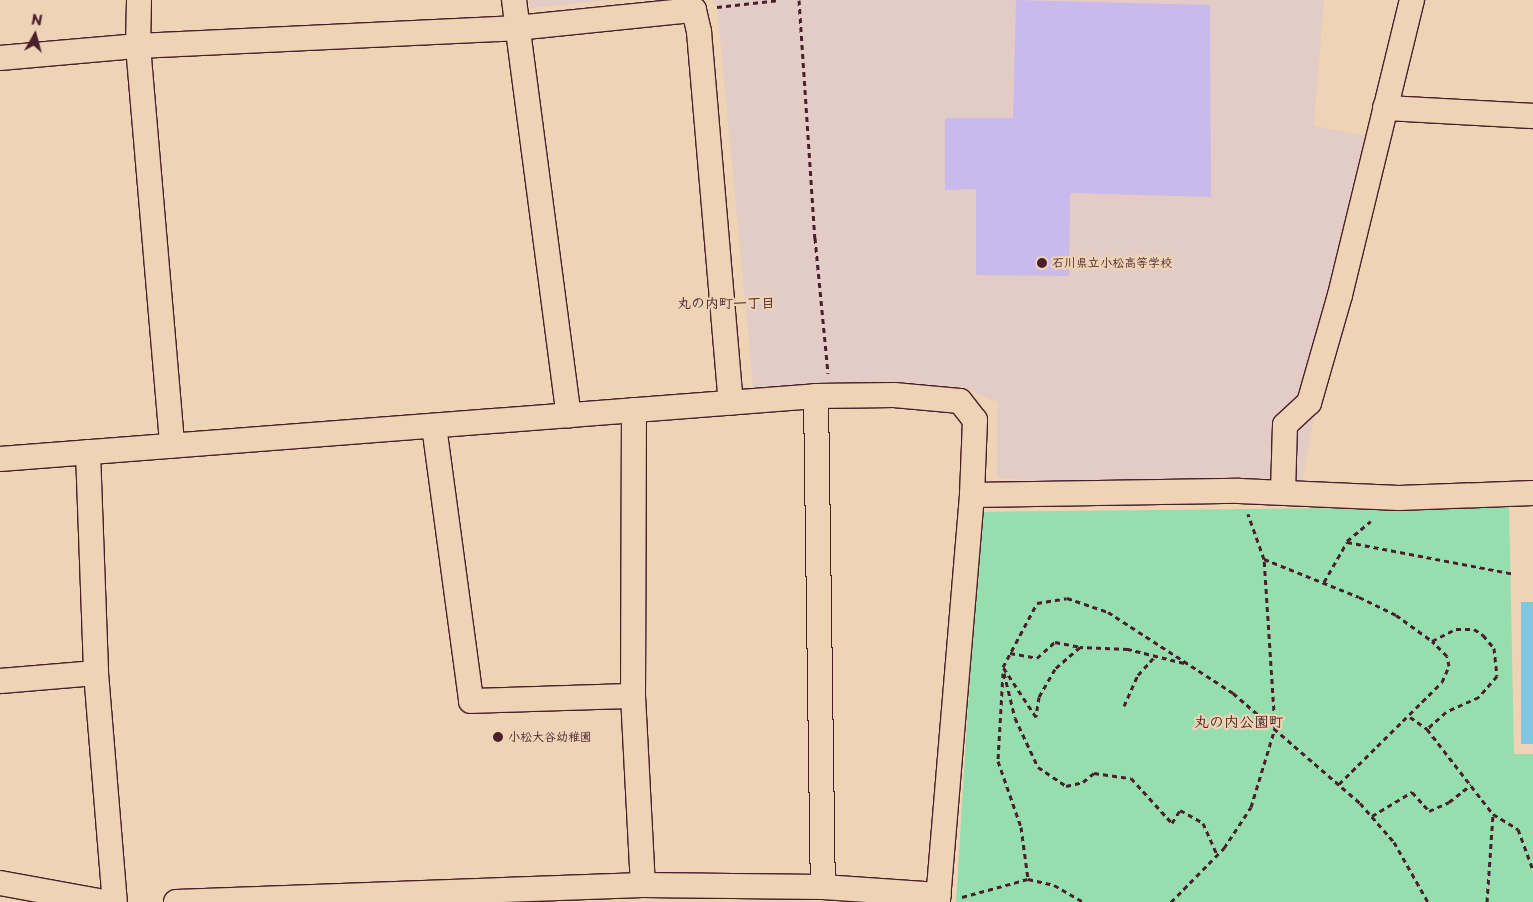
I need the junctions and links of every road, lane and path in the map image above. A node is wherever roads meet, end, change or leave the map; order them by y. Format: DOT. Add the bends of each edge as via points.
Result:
graph roads {
  1 [pos="139,0"];
  2 [pos="514,0"];
  3 [pos="780,0"];
  4 [pos="799,0"];
  5 [pos="1412,0"];
  6 [pos="694,10"];
  7 [pos="516,28"];
  8 [pos="138,46"];
  9 [pos="0,58"];
  10 [pos="1385,108"];
  11 [pos="1533,116"];
  12 [pos="824,396"];
  13 [pos="731,403"];
  14 [pos="634,410"];
  15 [pos="569,415"];
  16 [pos="434,426"];
  17 [pos="172,446"];
  18 [pos="88,452"];
  19 [pos="0,459"];
  20 [pos="1239,491"];
  21 [pos="1283,492"];
  22 [pos="1533,493"];
  23 [pos="972,495"];
  24 [pos="1264,559"];
  25 [pos="1514,574"];
  26 [pos="1324,582"];
  27 [pos="1432,640"];
  28 [pos="1080,647"];
  29 [pos="1010,653"];
  30 [pos="1155,656"];
  31 [pos="1184,663"];
  32 [pos="1003,667"];
  33 [pos="96,673"];
  34 [pos="0,681"];
  35 [pos="633,696"];
  36 [pos="1124,706"];
  37 [pos="1410,717"];
  38 [pos="1275,728"];
  39 [pos="1427,729"];
  40 [pos="1339,784"];
  41 [pos="1471,785"];
  42 [pos="1493,814"];
  43 [pos="1372,816"];
  44 [pos="1217,854"];
  45 [pos="1533,870"];
  46 [pos="1028,879"];
  47 [pos="0,883"];
  48 [pos="643,885"];
  49 [pos="823,887"];
  50 [pos="966,897"];
  51 [pos="939,898"];
  52 [pos="363,899"];
  53 [pos="104,902"];
  54 [pos="115,902"];
  55 [pos="176,902"];
  56 [pos="967,902"];
  57 [pos="1083,902"];
  58 [pos="1171,902"];
  59 [pos="1428,902"];
  60 [pos="1487,902"];
  1 -- 8 [label="street"];
  2 -- 7 [label="street"];
  3 -- 6 [label="path"];
  4 -- 12 [label="path"];
  5 -- 10 [label="street"];
  6 -- 7 [label="street"];
  6 -- 13 [label="street" via="699,32"];
  7 -- 8 [label="street"];
  7 -- 15 [label="street"];
  8 -- 9 [label="street"];
  8 -- 17 [label="street"];
  10 -- 11 [label="street"];
  10 -- 21 [label="street" via="1340,295 1309,403 1286,425"];
  12 -- 13 [label="street"];
  12 -- 23 [label="street" via="894,395 960,401 975,420"];
  12 -- 49 [label="street"];
  13 -- 14 [label="street"];
  14 -- 15 [label="street"];
  14 -- 35 [label="street"];
  15 -- 16 [label="street"];
  16 -- 17 [label="street"];
  16 -- 35 [label="street" via="471,701"];
  17 -- 18 [label="street"];
  18 -- 19 [label="street"];
  18 -- 33 [label="street"];
  20 -- 21 [label="street"];
  20 -- 23 [label="street"];
  20 -- 24 [label="path"];
  21 -- 22 [label="street" via="1399,498"];
  23 -- 51 [label="street"];
  24 -- 26 [label="path"];
  24 -- 38 [label="path"];
  25 -- 26 [label="path" via="1347,542"];
  26 -- 27 [label="path" via="1396,615"];
  27 -- 37 [label="path" via="1447,656 1449,666 1442,682"];
  27 -- 39 [label="path" via="1456,629 1474,629 1484,635 1494,648 1497,676 1479,697 1446,712"];
  28 -- 29 [label="path" via="1055,642 1037,658"];
  28 -- 30 [label="path" via="1128,649"];
  28 -- 32 [label="path" via="1055,669 1039,697 1036,716"];
  29 -- 31 [label="path" via="1037,603 1067,598 1108,612 1151,637"];
  29 -- 32 [label="path"];
  30 -- 31 [label="path"];
  30 -- 36 [label="path" via="1138,675"];
  31 -- 38 [label="path" via="1232,693"];
  32 -- 44 [label="path" via="1015,718 1038,768 1066,786 1083,782 1094,773 1131,778 1172,822 1180,810 1203,823"];
  32 -- 46 [label="path" via="998,760 1021,827"];
  33 -- 34 [label="street"];
  33 -- 54 [label="street"];
  35 -- 48 [label="street"];
  37 -- 39 [label="path"];
  37 -- 40 [label="path"];
  38 -- 40 [label="path"];
  38 -- 44 [label="path" via="1251,807"];
  39 -- 41 [label="path"];
  40 -- 43 [label="path"];
  41 -- 42 [label="path"];
  41 -- 43 [label="path" via="1449,802 1429,811 1412,792"];
  42 -- 45 [label="path" via="1518,829"];
  42 -- 60 [label="path"];
  43 -- 59 [label="path" via="1394,842"];
  44 -- 58 [label="path"];
  46 -- 50 [label="path"];
  46 -- 57 [label="path" via="1054,885"];
  47 -- 53 [label="street"];
  48 -- 49 [label="street"];
  48 -- 52 [label="street"];
  49 -- 51 [label="street"];
  50 -- 51 [label="path"];
  50 -- 56 [label="path"];
  52 -- 55 [label="street"];
}
